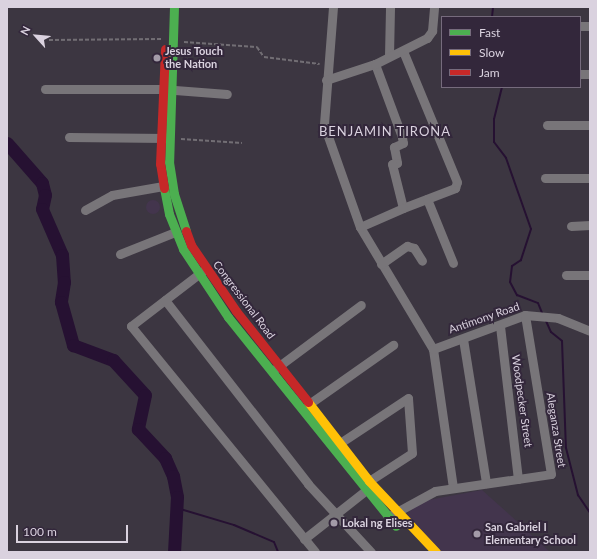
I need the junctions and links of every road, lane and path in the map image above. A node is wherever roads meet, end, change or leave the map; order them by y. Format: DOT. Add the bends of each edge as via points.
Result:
graph roads {
  1 [pos="166,7"];
  2 [pos="174,7"];
  3 [pos="333,7"];
  4 [pos="390,7"];
  5 [pos="434,7"];
  6 [pos="49,40"];
  7 [pos="170,40"];
  8 [pos="403,51"];
  9 [pos="389,56"];
  10 [pos="375,64"];
  11 [pos="328,65"];
  12 [pos="326,80"];
  13 [pos="45,89"];
  14 [pos="162,89"];
  15 [pos="172,89"];
  16 [pos="227,94"];
  17 [pos="547,125"];
  18 [pos="590,125"];
  19 [pos="69,137"];
  20 [pos="159,138"];
  21 [pos="169,138"];
  22 [pos="242,143"];
  23 [pos="544,178"];
  24 [pos="590,178"];
  25 [pos="163,186"];
  26 [pos="169,196"];
  27 [pos="427,199"];
  28 [pos="403,208"];
  29 [pos="85,210"];
  30 [pos="590,225"];
  31 [pos="571,226"];
  32 [pos="360,227"];
  33 [pos="175,232"];
  34 [pos="120,254"];
  35 [pos="422,261"];
  36 [pos="453,263"];
  37 [pos="381,264"];
  38 [pos="201,272"];
  39 [pos="590,274"];
  40 [pos="566,276"];
  41 [pos="166,300"];
  42 [pos="361,305"];
  43 [pos="525,315"];
  44 [pos="500,326"];
  45 [pos="590,330"];
  46 [pos="463,339"];
  47 [pos="393,345"];
  48 [pos="433,349"];
  49 [pos="279,366"];
  50 [pos="271,372"];
  51 [pos="310,404"];
  52 [pos="340,443"];
  53 [pos="356,470"];
  54 [pos="518,479"];
  55 [pos="370,481"];
  56 [pos="486,483"];
  57 [pos="453,488"];
  58 [pos="366,491"];
  59 [pos="334,514"];
  60 [pos="392,515"];
  61 [pos="304,539"];
  62 [pos="315,552"];
  63 [pos="371,552"];
  64 [pos="423,552"];
  65 [pos="436,552"];
  1 -- 7 [label="main road, Congressional Road"];
  2 -- 7 [label="main road, Congressional Road"];
  3 -- 11 [label="street"];
  4 -- 9 [label="street"];
  5 -- 8 [label="street" via="430,35"];
  6 -- 7 [label="path"];
  7 -- 11 [label="path" via="257,47 264,57"];
  7 -- 14 [label="main road, Congressional Road"];
  7 -- 15 [label="main road, Congressional Road"];
  8 -- 9 [label="street"];
  8 -- 27 [label="street" via="457,182 455,188"];
  9 -- 10 [label="street"];
  10 -- 12 [label="street"];
  10 -- 28 [label="street" via="402,137 403,143 394,147 397,163 392,164"];
  11 -- 12 [label="street"];
  12 -- 32 [label="street" via="324,125"];
  13 -- 14 [label="street"];
  14 -- 15 [label="street"];
  14 -- 20 [label="main road, Congressional Road"];
  15 -- 16 [label="street"];
  15 -- 21 [label="main road, Congressional Road"];
  17 -- 18 [label="street"];
  19 -- 20 [label="street"];
  20 -- 21 [label="street"];
  20 -- 25 [label="main road, Congressional Road"];
  21 -- 22 [label="path"];
  21 -- 26 [label="main road, Congressional Road"];
  23 -- 24 [label="street"];
  25 -- 26 [label="main road, Congressional Road"];
  25 -- 29 [label="street" via="112,196"];
  26 -- 33 [label="main road, Congressional Road"];
  26 -- 38 [label="main road, Congressional Road"];
  27 -- 28 [label="street"];
  27 -- 36 [label="street"];
  28 -- 32 [label="street"];
  30 -- 31 [label="street"];
  32 -- 37 [label="street"];
  33 -- 34 [label="street"];
  33 -- 38 [label="main road, Congressional Road"];
  35 -- 37 [label="street" via="414,248 407,246"];
  37 -- 48 [label="street"];
  38 -- 41 [label="street"];
  38 -- 49 [label="main road, Congressional Road"];
  38 -- 50 [label="main road, Congressional Road"];
  39 -- 40 [label="street"];
  41 -- 59 [label="street"];
  41 -- 61 [label="street" via="131,326"];
  42 -- 49 [label="street"];
  43 -- 44 [label="street, Antimony Road"];
  43 -- 45 [label="street, Antimony Road" via="558,318"];
  43 -- 54 [label="street, Aleganza Street" via="551,474"];
  44 -- 46 [label="street, Antimony Road"];
  44 -- 54 [label="street, Woodpecker Street"];
  46 -- 48 [label="street, Antimony Road"];
  46 -- 56 [label="street"];
  47 -- 51 [label="street"];
  48 -- 57 [label="street"];
  49 -- 50 [label="street"];
  49 -- 51 [label="main road, Congressional Road"];
  50 -- 53 [label="main road, Congressional Road"];
  51 -- 52 [label="main road, Congressional Road"];
  52 -- 53 [label="main road, Congressional Road"];
  52 -- 55 [label="street" via="408,398 413,450"];
  53 -- 55 [label="main road, Congressional Road"];
  53 -- 58 [label="main road, Congressional Road"];
  54 -- 56 [label="street, Aleganza Street"];
  55 -- 58 [label="street"];
  55 -- 60 [label="main road, Congressional Road"];
  56 -- 57 [label="street, Aleganza Street"];
  57 -- 60 [label="street, Aleganza Street" via="410,502"];
  58 -- 59 [label="street"];
  58 -- 60 [label="main road, Congressional Road"];
  59 -- 61 [label="street"];
  59 -- 63 [label="street"];
  60 -- 64 [label="main road, Congressional Road"];
  60 -- 65 [label="main road, Congressional Road"];
  61 -- 62 [label="street"];
}
